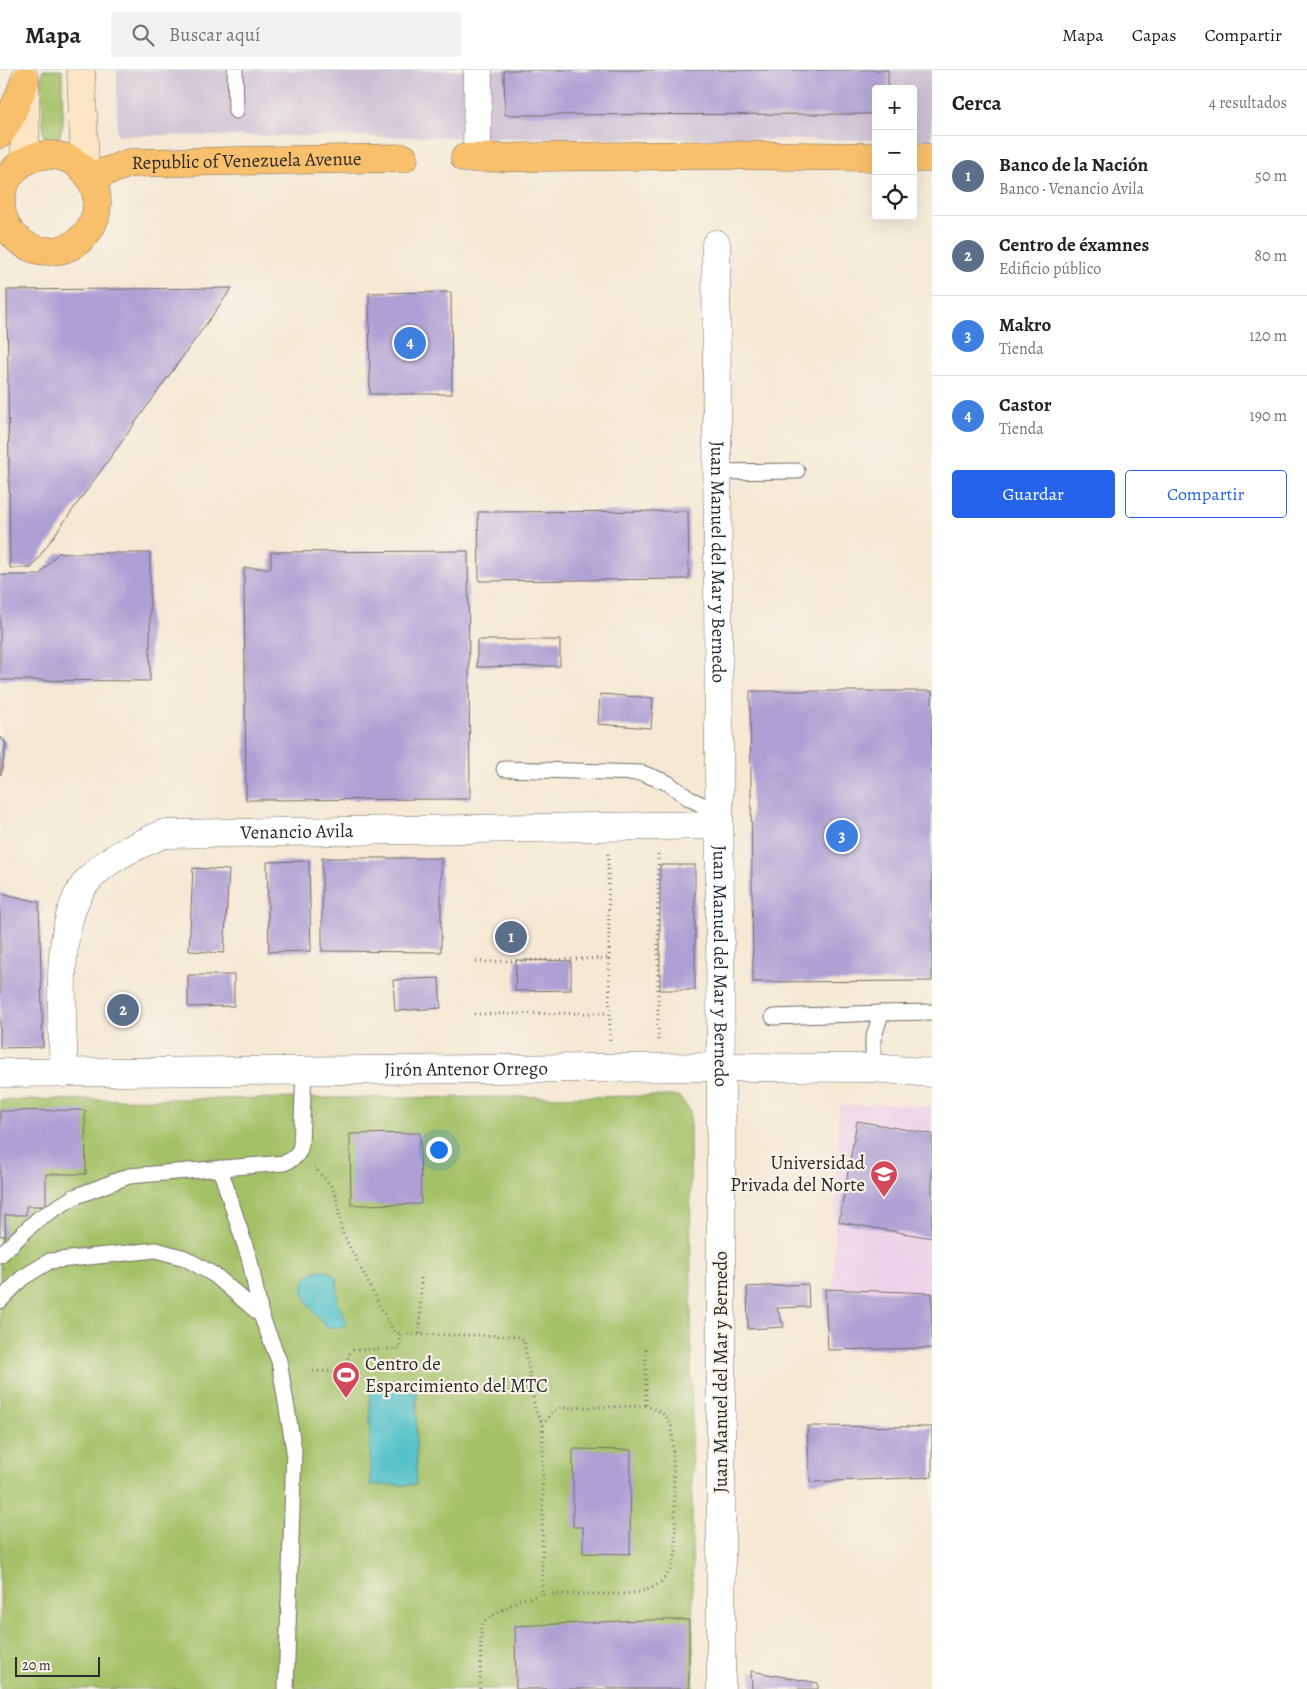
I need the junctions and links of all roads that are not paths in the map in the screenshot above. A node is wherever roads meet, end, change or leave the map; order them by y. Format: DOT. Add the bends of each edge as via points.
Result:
graph roads {
  1 [pos="81,70"];
  2 [pos="236,70"];
  3 [pos="478,70"];
  4 [pos="24,75"];
  5 [pos="236,111"];
  6 [pos="0,134"];
  7 [pos="872,157"];
  8 [pos="404,158"];
  9 [pos="471,158"];
  10 [pos="917,158"];
  11 [pos="932,158"];
  12 [pos="14,166"];
  13 [pos="88,173"];
  14 [pos="0,242"];
  15 [pos="716,244"];
  16 [pos="27,245"];
  17 [pos="797,471"];
  18 [pos="716,472"];
  19 [pos="504,769"];
  20 [pos="718,818"];
  21 [pos="932,1012"];
  22 [pos="882,1013"];
  23 [pos="773,1017"];
  24 [pos="721,1067"];
  25 [pos="873,1068"];
  26 [pos="304,1070"];
  27 [pos="0,1073"];
  28 [pos="64,1073"];
  29 [pos="932,1073"];
  30 [pos="220,1168"];
  31 [pos="0,1255"];
  32 [pos="0,1301"];
  33 [pos="261,1315"];
  34 [pos="286,1689"];
  35 [pos="721,1689"];
  1 -- 13 [label="main road"];
  2 -- 5 [label="lane"];
  3 -- 9 [label="street"];
  4 -- 6 [label="main road" via="10,118"];
  4 -- 12 [label="main road"];
  7 -- 9 [label="main road"];
  8 -- 13 [label="main road, Republic of Venezuela Avenue" via="130,162"];
  10 -- 11 [label="main road"];
  12 -- 13 [label="main road" via="37,156 62,156"];
  12 -- 16 [label="main road" via="1,194 2,214 11,232"];
  13 -- 16 [label="main road" via="96,193 97,209 89,230 65,248 45,250"];
  14 -- 16 [label="main road"];
  15 -- 18 [label="street, Juan Manuel del Mar y Bernedo"];
  17 -- 18 [label="lane"];
  18 -- 20 [label="street, Juan Manuel del Mar y Bernedo"];
  19 -- 20 [label="lane" via="642,774 668,783"];
  20 -- 24 [label="street, Juan Manuel del Mar y Bernedo"];
  20 -- 28 [label="street, Venancio Avila" via="658,826 163,834 119,854 90,878 71,910 62,950"];
  21 -- 22 [label="lane"];
  22 -- 23 [label="lane"];
  22 -- 25 [label="lane" via="872,1040"];
  24 -- 25 [label="street, Jirón Antenor Orrego"];
  24 -- 26 [label="street, Jirón Antenor Orrego"];
  24 -- 35 [label="street, Juan Manuel del Mar y Bernedo"];
  25 -- 29 [label="street, Jirón Antenor Orrego"];
  26 -- 28 [label="street, Jirón Antenor Orrego"];
  26 -- 30 [label="lane" via="300,1152 284,1163"];
  27 -- 28 [label="street, Jirón Antenor Orrego"];
  30 -- 31 [label="lane" via="129,1176 74,1197 38,1220"];
  30 -- 33 [label="lane" via="250,1261"];
  32 -- 33 [label="lane" via="22,1278 50,1261 156,1250 185,1258 216,1276"];
  33 -- 34 [label="lane" via="279,1361 294,1450"];
}
